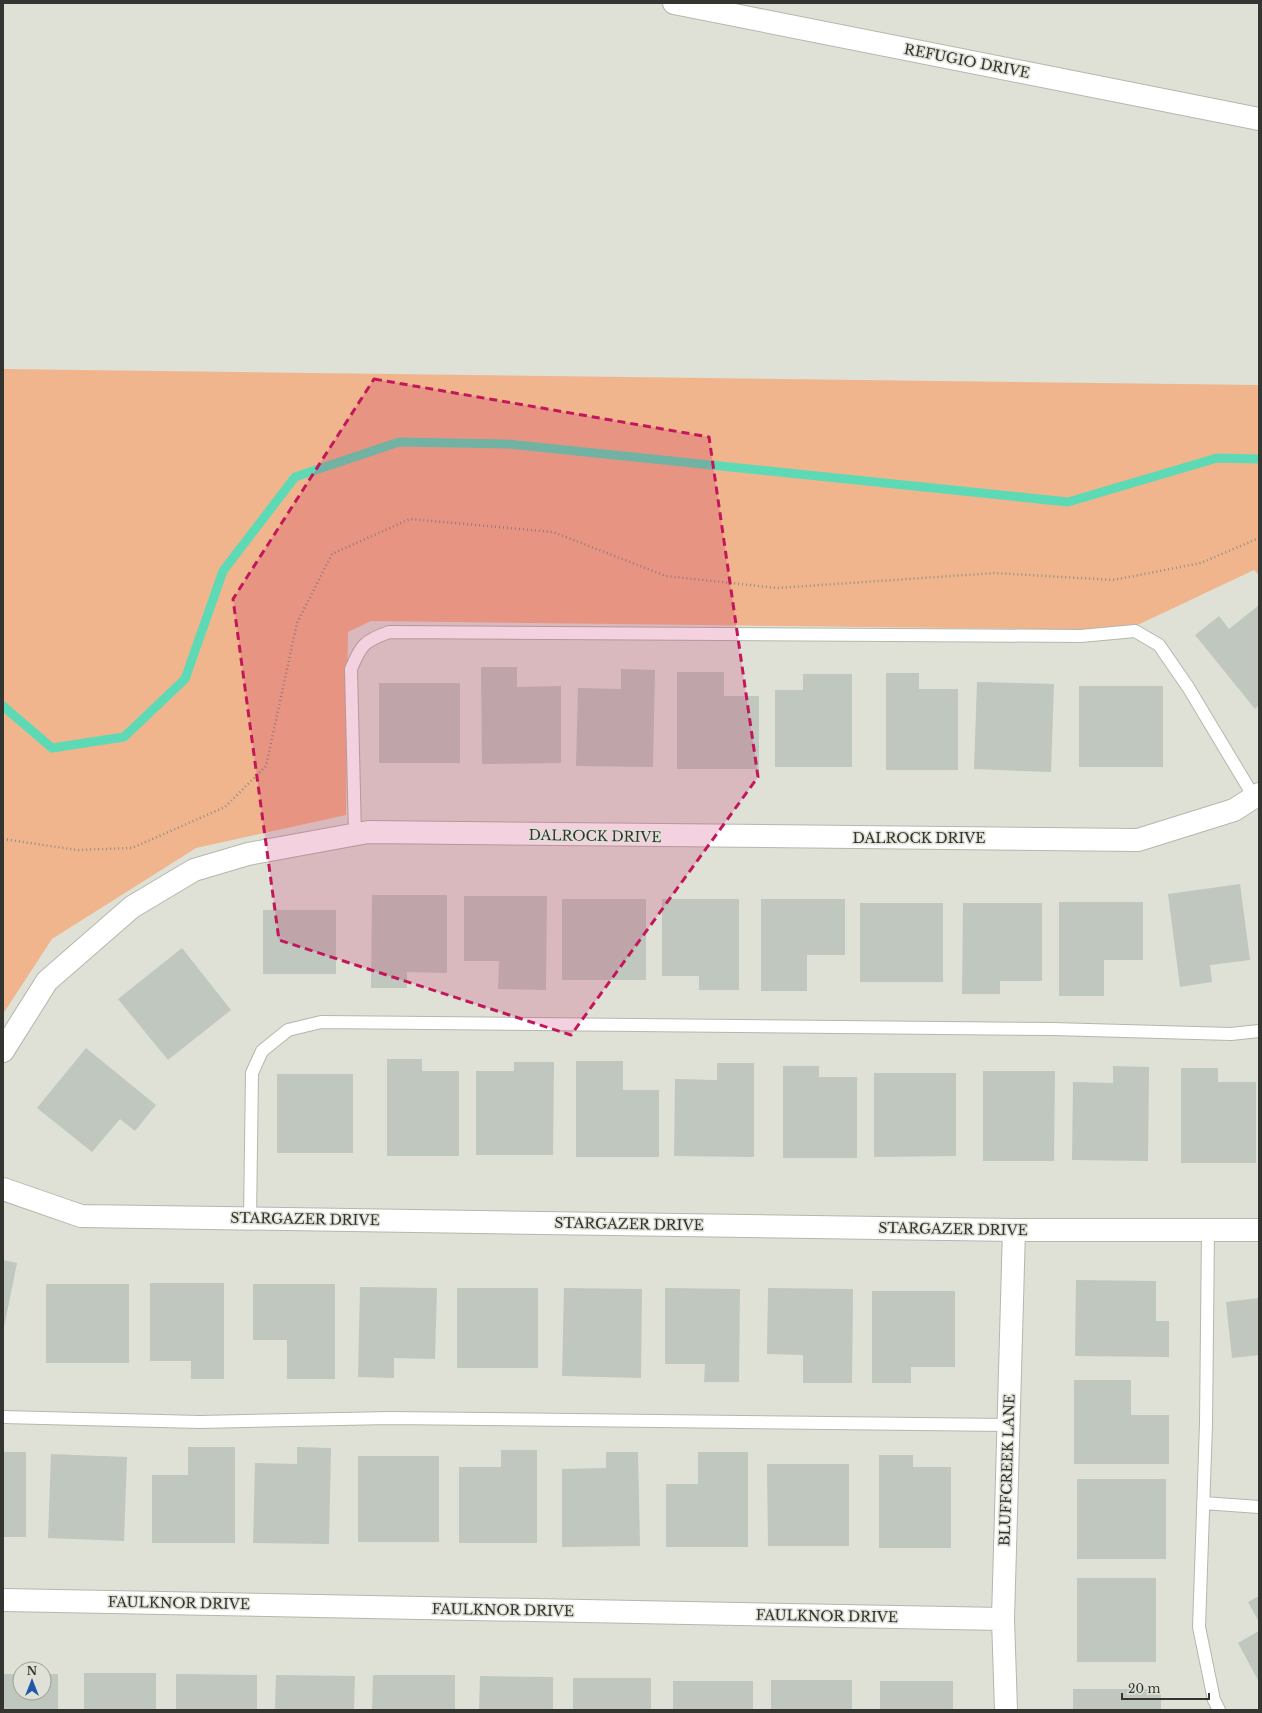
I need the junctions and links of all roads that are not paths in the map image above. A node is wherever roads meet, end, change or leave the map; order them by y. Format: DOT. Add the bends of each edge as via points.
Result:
graph roads {
  1 [pos="674,3"];
  2 [pos="1259,119"];
  3 [pos="1256,796"];
  4 [pos="355,835"];
  5 [pos="1259,1031"];
  6 [pos="3,1051"];
  7 [pos="3,1189"];
  8 [pos="250,1218"];
  9 [pos="1014,1230"];
  10 [pos="1208,1230"];
  11 [pos="1259,1230"];
  12 [pos="3,1417"];
  13 [pos="1008,1425"];
  14 [pos="1203,1503"];
  15 [pos="1259,1507"];
  16 [pos="3,1600"];
  17 [pos="1003,1619"];
  18 [pos="1006,1710"];
  19 [pos="1219,1710"];
  1 -- 2 [label="street, REFUGIO DRIVE"];
  3 -- 4 [label="street, DALROCK DRIVE" via="1234,810 1138,840 368,832"];
  3 -- 4 [label="lane" via="1188,686 1159,645 1135,631 1081,636 389,632 370,639 358,653 351,669"];
  4 -- 6 [label="street, DALROCK DRIVE" via="248,854 194,870 132,907 48,981"];
  5 -- 8 [label="lane" via="1231,1034 1053,1029 321,1022 288,1030 262,1051 252,1073"];
  7 -- 8 [label="street, STARGAZER DRIVE" via="81,1216"];
  8 -- 9 [label="street, STARGAZER DRIVE"];
  9 -- 10 [label="street, STARGAZER DRIVE"];
  9 -- 13 [label="street, BLUFFCREEK LANE"];
  10 -- 11 [label="street, STARGAZER DRIVE"];
  10 -- 14 [label="lane"];
  12 -- 13 [label="lane" via="200,1422 390,1418"];
  13 -- 17 [label="street, BLUFFCREEK LANE"];
  14 -- 15 [label="lane"];
  14 -- 19 [label="lane" via="1199,1627 1214,1700"];
  16 -- 17 [label="street, FAULKNOR DRIVE"];
  17 -- 18 [label="street, BLUFFCREEK LANE"];
}
